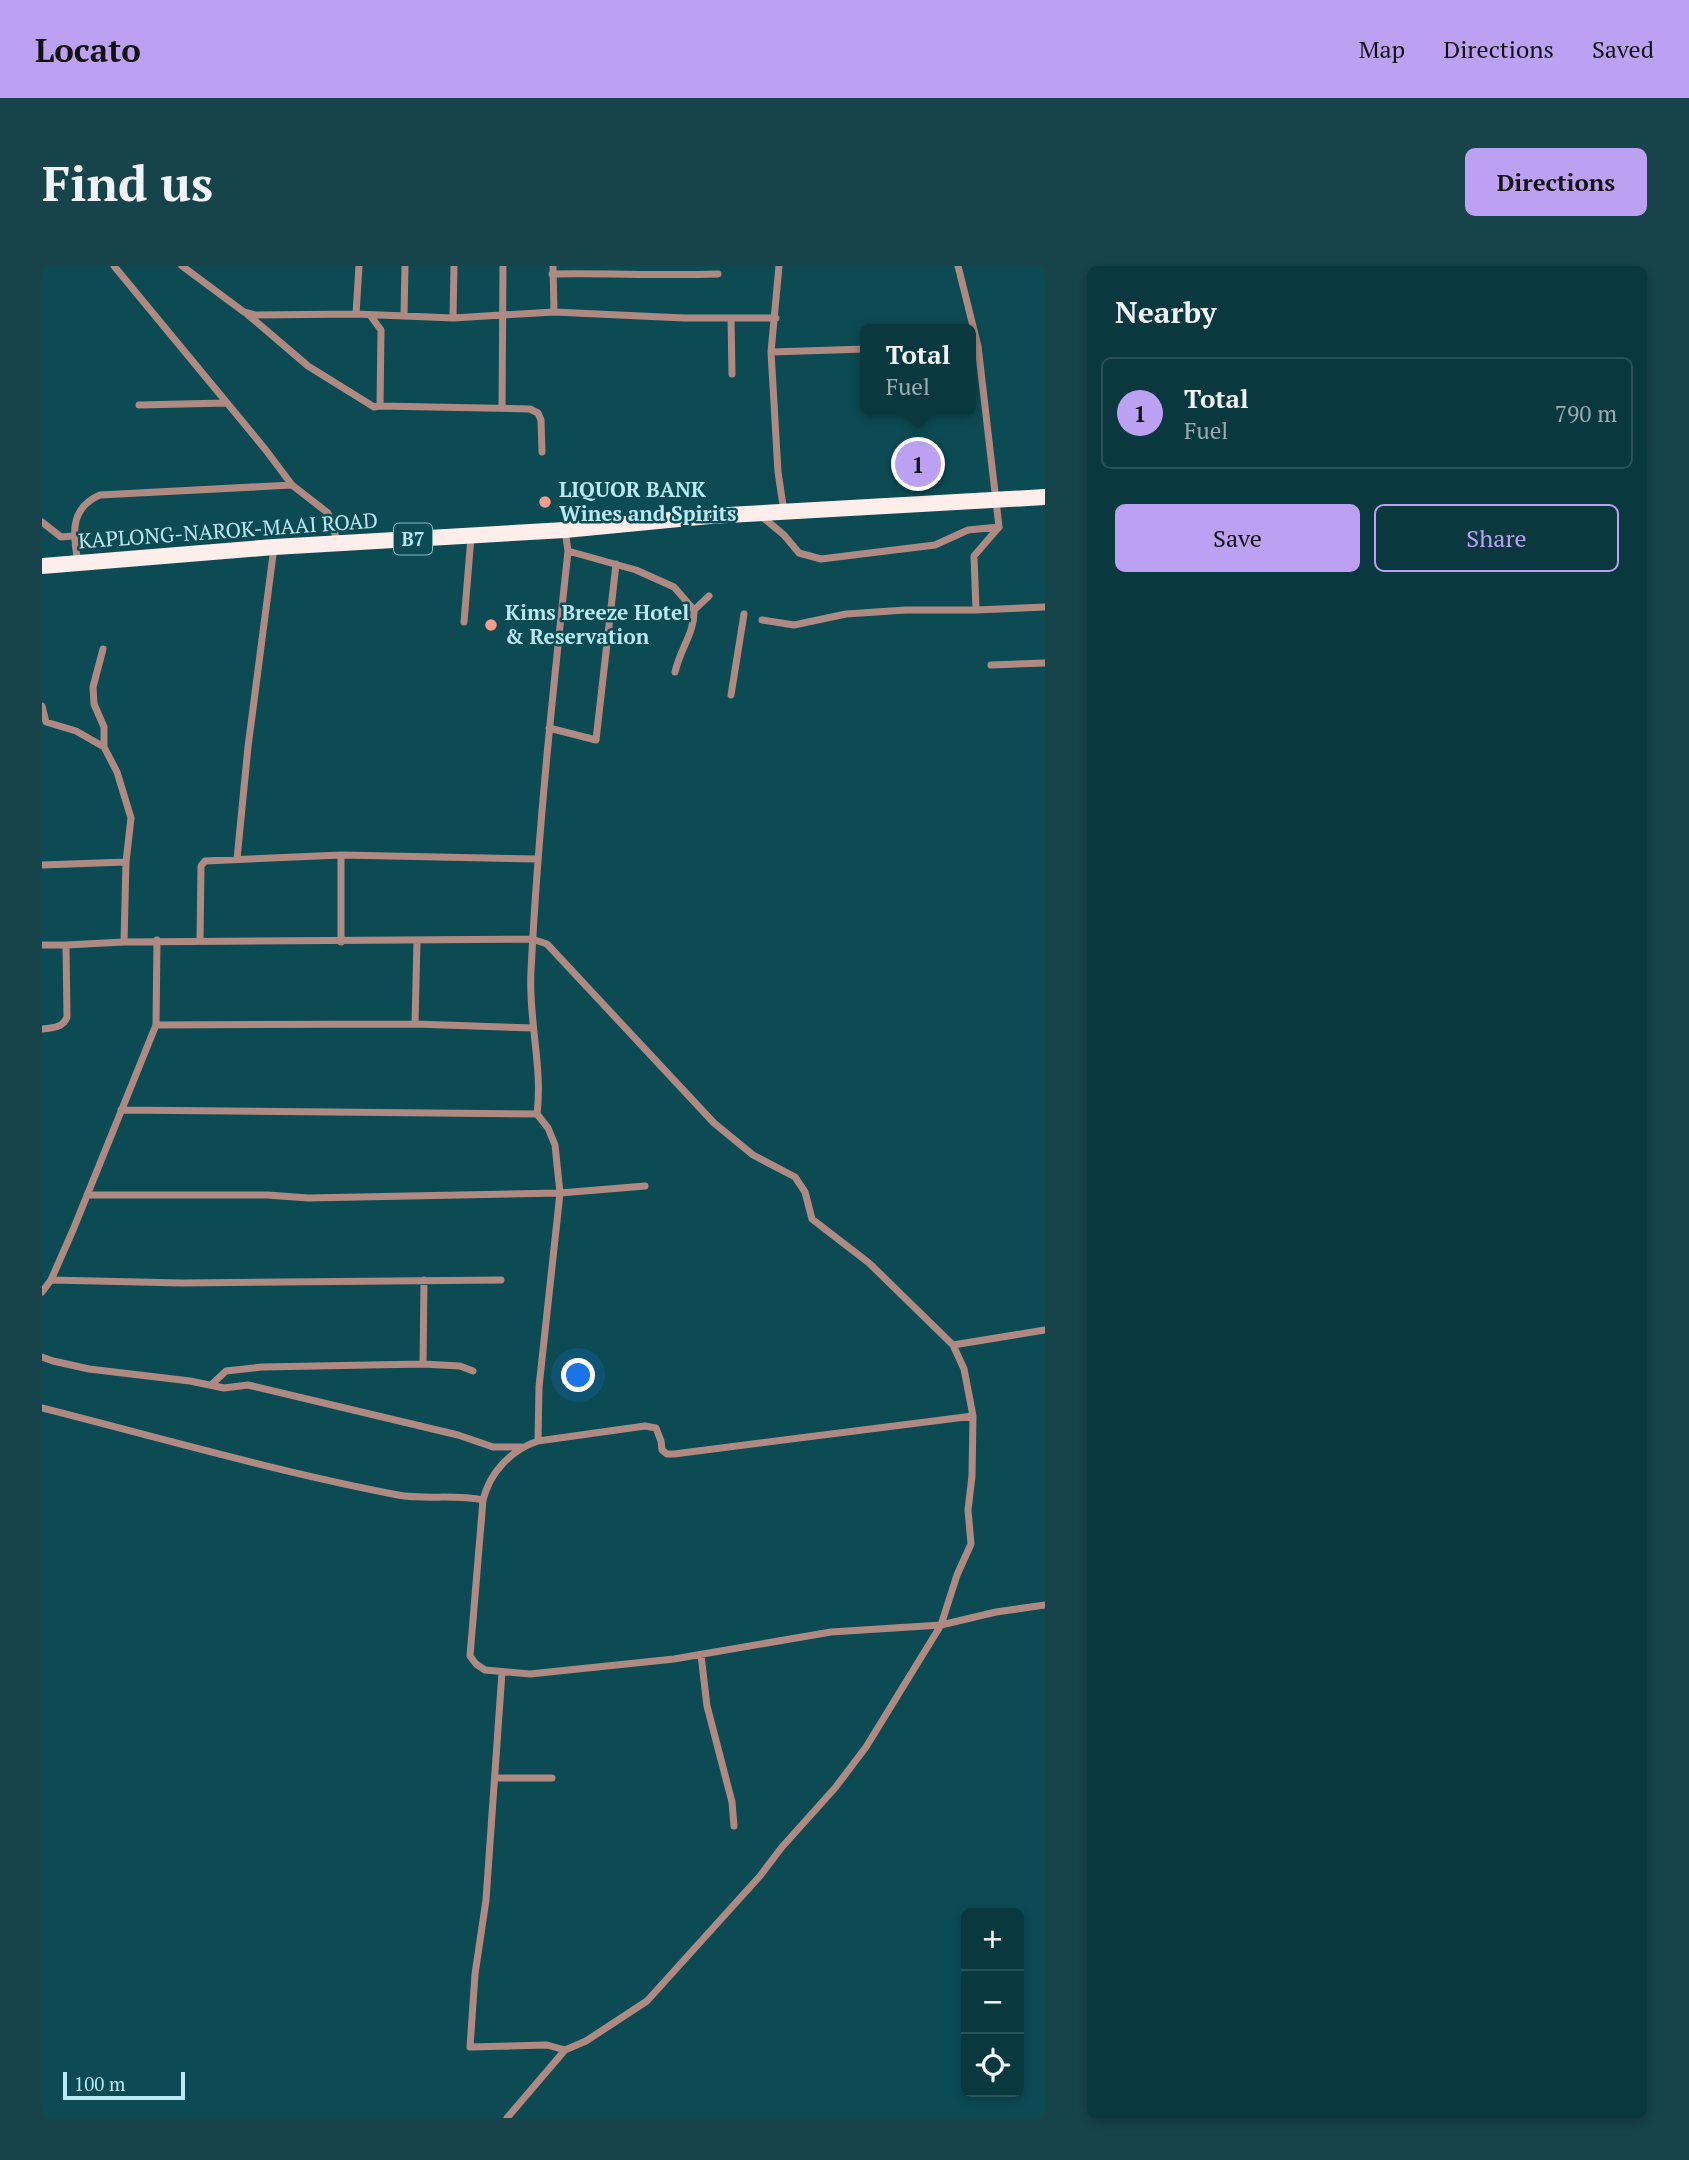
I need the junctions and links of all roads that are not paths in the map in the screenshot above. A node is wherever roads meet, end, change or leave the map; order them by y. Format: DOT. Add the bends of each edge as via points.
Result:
graph roads {
  1 [pos="114,266"];
  2 [pos="182,266"];
  3 [pos="359,266"];
  4 [pos="405,266"];
  5 [pos="454,266"];
  6 [pos="503,266"];
  7 [pos="779,266"];
  8 [pos="958,266"];
  9 [pos="552,270"];
  10 [pos="718,274"];
  11 [pos="244,312"];
  12 [pos="554,312"];
  13 [pos="356,314"];
  14 [pos="370,315"];
  15 [pos="404,315"];
  16 [pos="504,316"];
  17 [pos="453,318"];
  18 [pos="731,318"];
  19 [pos="776,318"];
  20 [pos="970,324"];
  21 [pos="860,349"];
  22 [pos="771,352"];
  23 [pos="976,361"];
  24 [pos="732,374"];
  25 [pos="226,403"];
  26 [pos="139,405"];
  27 [pos="380,406"];
  28 [pos="502,407"];
  29 [pos="542,452"];
  30 [pos="292,485"];
  31 [pos="1045,498"];
  32 [pos="995,500"];
  33 [pos="784,512"];
  34 [pos="758,513"];
  35 [pos="42,522"];
  36 [pos="999,527"];
  37 [pos="565,530"];
  38 [pos="73,536"];
  39 [pos="471,536"];
  40 [pos="338,544"];
  41 [pos="274,547"];
  42 [pos="568,551"];
  43 [pos="78,563"];
  44 [pos="616,564"];
  45 [pos="42,566"];
  46 [pos="709,596"];
  47 [pos="1045,607"];
  48 [pos="694,610"];
  49 [pos="976,610"];
  50 [pos="744,614"];
  51 [pos="762,620"];
  52 [pos="464,622"];
  53 [pos="103,649"];
  54 [pos="1045,663"];
  55 [pos="991,665"];
  56 [pos="675,672"];
  57 [pos="731,695"];
  58 [pos="42,706"];
  59 [pos="549,728"];
  60 [pos="104,747"];
  61 [pos="341,856"];
  62 [pos="237,859"];
  63 [pos="538,859"];
  64 [pos="126,862"];
  65 [pos="42,865"];
  66 [pos="532,939"];
  67 [pos="156,940"];
  68 [pos="201,940"];
  69 [pos="417,941"];
  70 [pos="124,942"];
  71 [pos="341,942"];
  72 [pos="42,945"];
  73 [pos="66,945"];
  74 [pos="415,1024"];
  75 [pos="156,1025"];
  76 [pos="533,1028"];
  77 [pos="42,1030"];
  78 [pos="121,1110"];
  79 [pos="537,1114"];
  80 [pos="645,1186"];
  81 [pos="560,1193"];
  82 [pos="87,1195"];
  83 [pos="51,1280"];
  84 [pos="424,1280"];
  85 [pos="501,1280"];
  86 [pos="42,1292"];
  87 [pos="1045,1330"];
  88 [pos="953,1345"];
  89 [pos="42,1357"];
  90 [pos="423,1364"];
  91 [pos="473,1371"];
  92 [pos="211,1385"];
  93 [pos="42,1408"];
  94 [pos="973,1416"];
  95 [pos="538,1441"];
  96 [pos="522,1447"];
  97 [pos="483,1500"];
  98 [pos="1045,1605"];
  99 [pos="941,1625"];
  100 [pos="701,1655"];
  101 [pos="502,1672"];
  102 [pos="496,1778"];
  103 [pos="552,1778"];
  104 [pos="734,1826"];
  105 [pos="565,2050"];
  106 [pos="507,2118"];
  1 -- 25 [label="street"];
  2 -- 11 [label="street"];
  3 -- 13 [label="street"];
  4 -- 15 [label="street"];
  5 -- 17 [label="street"];
  6 -- 16 [label="street"];
  7 -- 19 [label="street"];
  8 -- 20 [label="street"];
  9 -- 10 [label="street"];
  9 -- 12 [label="street"];
  11 -- 13 [label="street" via="255,316"];
  11 -- 27 [label="street" via="308,366 374,407"];
  12 -- 16 [label="street"];
  12 -- 18 [label="street"];
  13 -- 14 [label="street"];
  14 -- 15 [label="street"];
  14 -- 27 [label="street" via="381,330"];
  15 -- 17 [label="street"];
  16 -- 17 [label="street"];
  16 -- 28 [label="street"];
  18 -- 19 [label="street"];
  18 -- 24 [label="street"];
  19 -- 22 [label="street"];
  21 -- 22 [label="street"];
  22 -- 33 [label="street"];
  23 -- 32 [label="street"];
  25 -- 26 [label="street"];
  25 -- 30 [label="street"];
  27 -- 28 [label="street"];
  28 -- 29 [label="street" via="538,413"];
  30 -- 38 [label="street" via="100,495 83,505"];
  30 -- 40 [label="street" via="328,513"];
  31 -- 32 [label="highway, KAPLONG-NAROK-MAAI ROAD / B7"];
  32 -- 33 [label="highway, KAPLONG-NAROK-MAAI ROAD / B7"];
  32 -- 36 [label="street"];
  33 -- 34 [label="highway, KAPLONG-NAROK-MAAI ROAD / B7"];
  34 -- 36 [label="street" via="799,553 821,559 935,545 968,530"];
  34 -- 37 [label="highway, KAPLONG-NAROK-MAAI ROAD / B7"];
  35 -- 38 [label="street" via="61,537"];
  36 -- 49 [label="street" via="974,556"];
  37 -- 39 [label="highway, KAPLONG-NAROK-MAAI ROAD / B7"];
  37 -- 42 [label="street"];
  38 -- 43 [label="street"];
  39 -- 40 [label="highway, KAPLONG-NAROK-MAAI ROAD / B7"];
  39 -- 52 [label="street"];
  40 -- 41 [label="highway, KAPLONG-NAROK-MAAI ROAD / B7"];
  41 -- 43 [label="highway, KAPLONG-NAROK-MAAI ROAD / B7"];
  41 -- 62 [label="street"];
  42 -- 44 [label="street"];
  42 -- 59 [label="street"];
  43 -- 45 [label="highway, KAPLONG-NAROK-MAAI ROAD / B7"];
  44 -- 48 [label="street" via="674,587"];
  44 -- 59 [label="street" via="596,740"];
  46 -- 48 [label="street"];
  47 -- 49 [label="street"];
  48 -- 56 [label="street" via="695,625"];
  49 -- 51 [label="street" via="846,614 794,625"];
  50 -- 57 [label="street"];
  53 -- 60 [label="street" via="93,687 94,704 104,727"];
  54 -- 55 [label="street"];
  58 -- 60 [label="street" via="46,722 76,731"];
  59 -- 63 [label="street"];
  60 -- 64 [label="street" via="131,818"];
  61 -- 62 [label="street"];
  61 -- 63 [label="street"];
  61 -- 71 [label="street"];
  62 -- 68 [label="street" via="202,863"];
  63 -- 66 [label="street"];
  64 -- 65 [label="street"];
  64 -- 70 [label="street"];
  66 -- 69 [label="street"];
  66 -- 76 [label="street"];
  66 -- 88 [label="street" via="547,944 714,1123 753,1155 795,1177 805,1192 812,1219 869,1263"];
  67 -- 68 [label="street"];
  67 -- 70 [label="street"];
  67 -- 75 [label="street"];
  68 -- 71 [label="street"];
  69 -- 71 [label="street"];
  69 -- 74 [label="street"];
  70 -- 73 [label="street"];
  72 -- 73 [label="street"];
  73 -- 77 [label="street" via="67,1017 58,1027"];
  74 -- 75 [label="street"];
  74 -- 76 [label="street"];
  75 -- 78 [label="street"];
  76 -- 79 [label="street"];
  78 -- 79 [label="street"];
  78 -- 82 [label="street"];
  79 -- 81 [label="street" via="555,1145"];
  80 -- 81 [label="street"];
  81 -- 82 [label="street" via="308,1198"];
  81 -- 95 [label="street" via="539,1387"];
  82 -- 83 [label="street"];
  83 -- 84 [label="street"];
  83 -- 86 [label="street"];
  84 -- 85 [label="street"];
  84 -- 90 [label="street"];
  87 -- 88 [label="street"];
  88 -- 94 [label="street" via="964,1369"];
  89 -- 92 [label="street" via="89,1369"];
  90 -- 91 [label="street"];
  90 -- 92 [label="street" via="262,1367 226,1371"];
  92 -- 96 [label="street" via="248,1385 493,1447"];
  93 -- 97 [label="street" via="403,1496"];
  94 -- 95 [label="street" via="674,1454 662,1450 656,1428 645,1426"];
  94 -- 99 [label="street" via="968,1510 971,1544"];
  95 -- 96 [label="street"];
  96 -- 97 [label="street" via="489,1480"];
  97 -- 101 [label="street" via="470,1656 479,1667"];
  98 -- 99 [label="street"];
  99 -- 100 [label="street" via="831,1632"];
  99 -- 105 [label="street" via="866,1746 751,1886 647,2001"];
  100 -- 101 [label="street" via="530,1674"];
  100 -- 104 [label="street" via="707,1706"];
  101 -- 102 [label="street"];
  102 -- 103 [label="street"];
  102 -- 105 [label="street" via="470,2048 547,2045"];
  105 -- 106 [label="street"];
}
